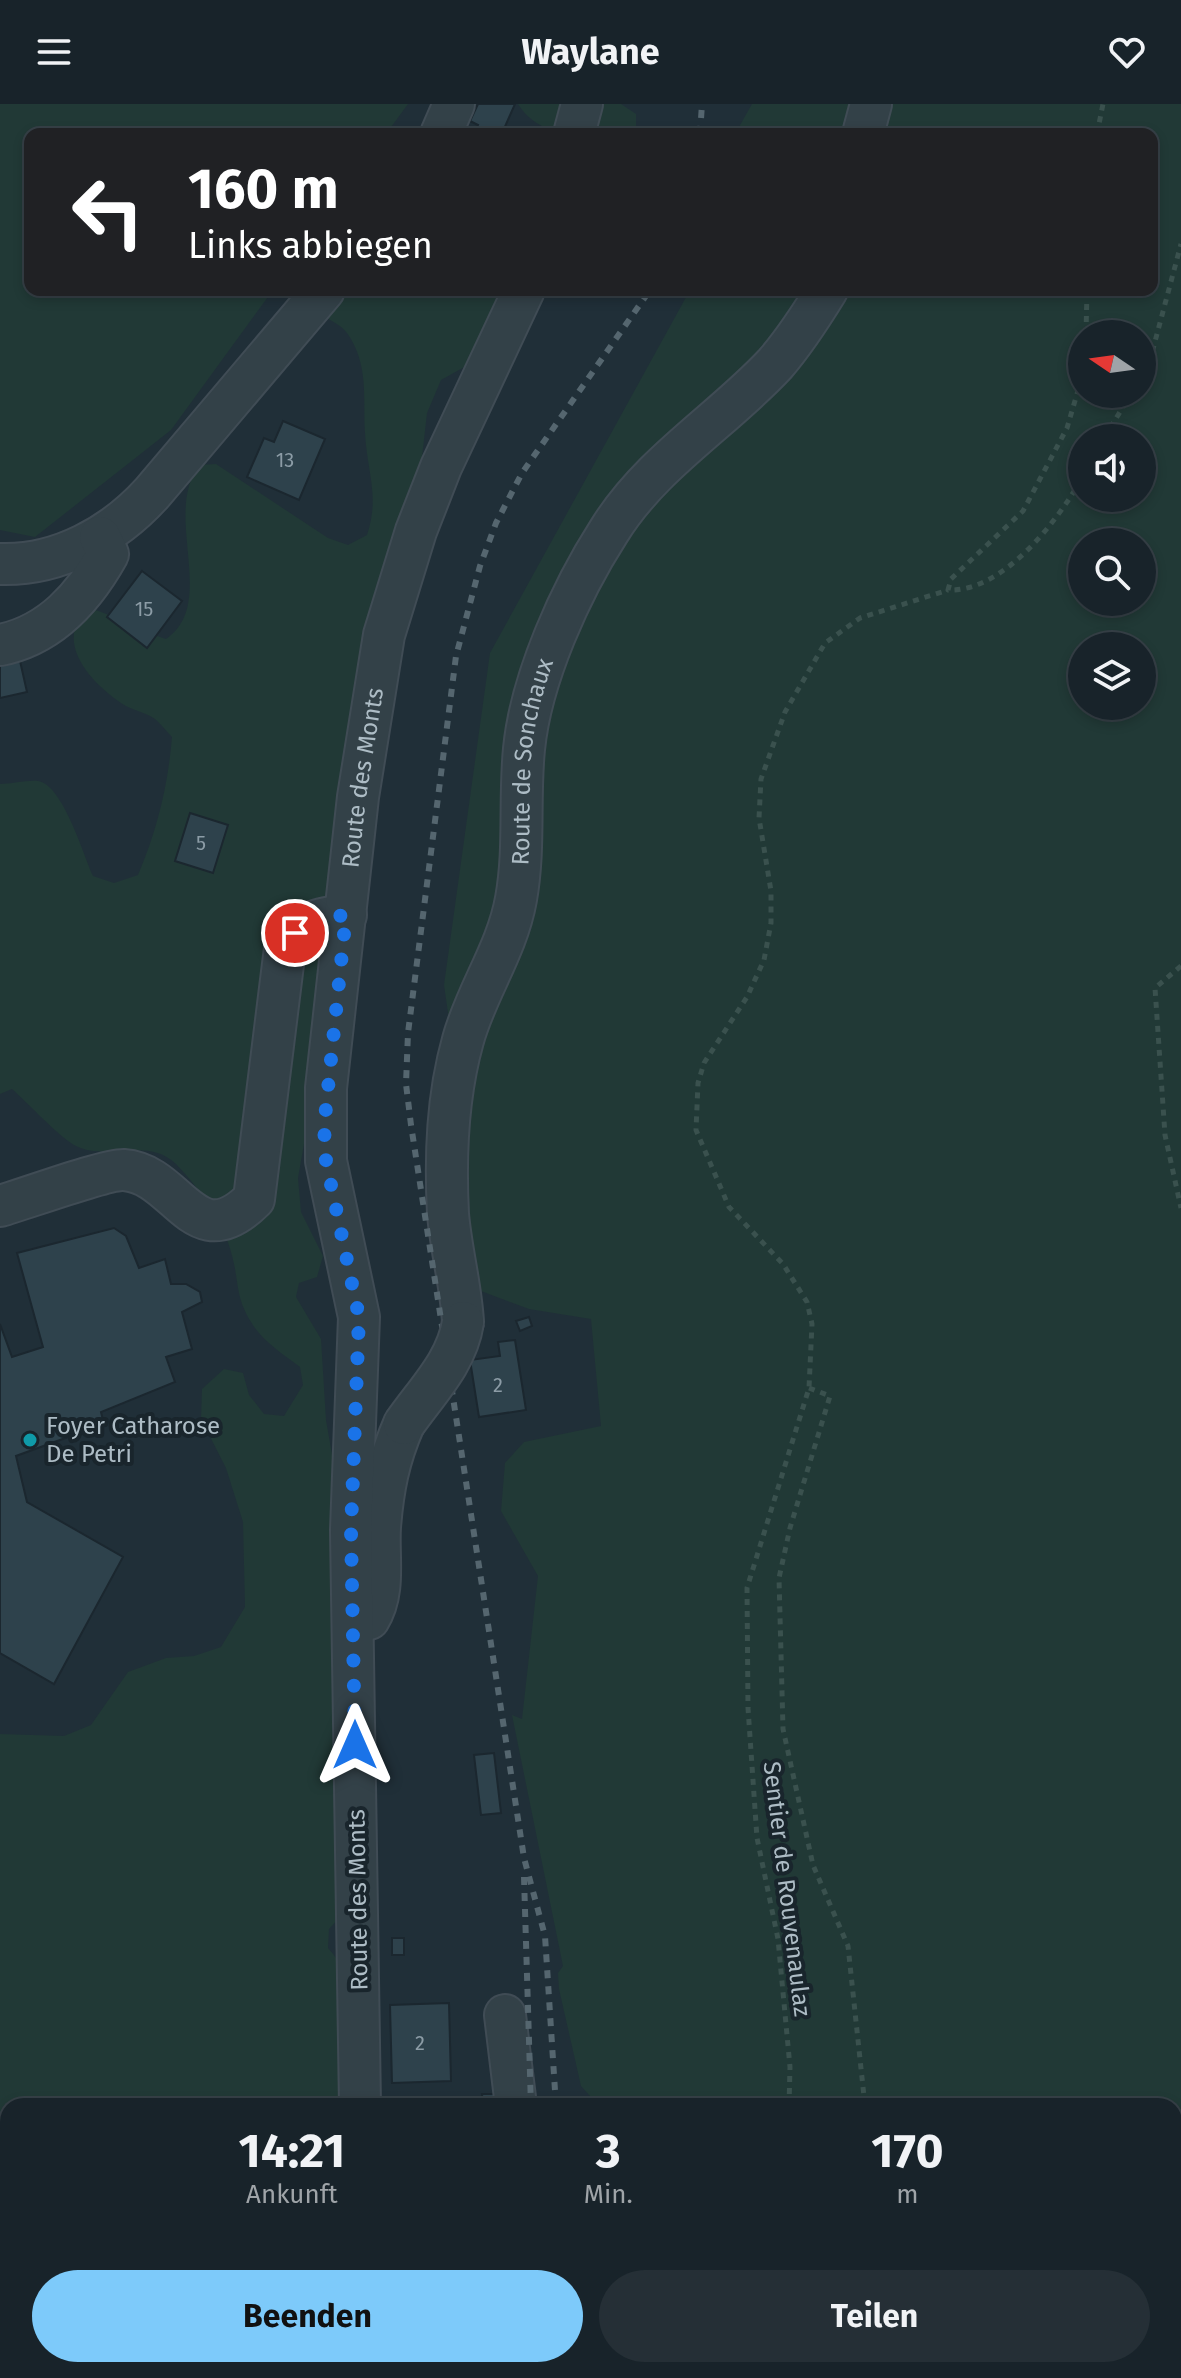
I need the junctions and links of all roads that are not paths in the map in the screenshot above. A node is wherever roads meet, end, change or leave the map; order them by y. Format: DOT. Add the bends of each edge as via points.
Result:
graph roads {
  1 [pos="454,104"];
  2 [pos="582,104"];
  3 [pos="871,104"];
  4 [pos="444,128"];
  5 [pos="576,128"];
  6 [pos="865,128"];
  7 [pos="319,296"];
  8 [pos="521,296"];
  9 [pos="823,296"];
  10 [pos="100,537"];
  11 [pos="0,564"];
  12 [pos="0,645"];
  13 [pos="346,915"];
  14 [pos="0,1206"];
  15 [pos="355,1643"];
  16 [pos="505,2015"];
  17 [pos="360,2098"];
  18 [pos="515,2098"];
  1 -- 4 [label="street"];
  2 -- 5 [label="street"];
  3 -- 6 [label="street"];
  7 -- 10 [label="street" via="152,493"];
  8 -- 13 [label="street, Route des Monts" via="441,467 399,582 375,685"];
  9 -- 15 [label="street, Route de Sonchaux, bridge" via="774,365 667,462 611,528 580,582 538,684 524,747 516,900 507,937 463,1037 448,1106 448,1215 461,1337 391,1453 384,1484 381,1584"];
  10 -- 11 [label="street" via="36,561"];
  10 -- 12 [label="street" via="108,554 75,604 46,626"];
  13 -- 14 [label="street" via="313,919 285,948 254,1199 234,1218 212,1222 143,1176 122,1169"];
  13 -- 15 [label="street, Route des Monts" via="324,1127 326,1161 359,1317 351,1530"];
  15 -- 17 [label="street, Route des Monts"];
  16 -- 18 [label="street"];
}
